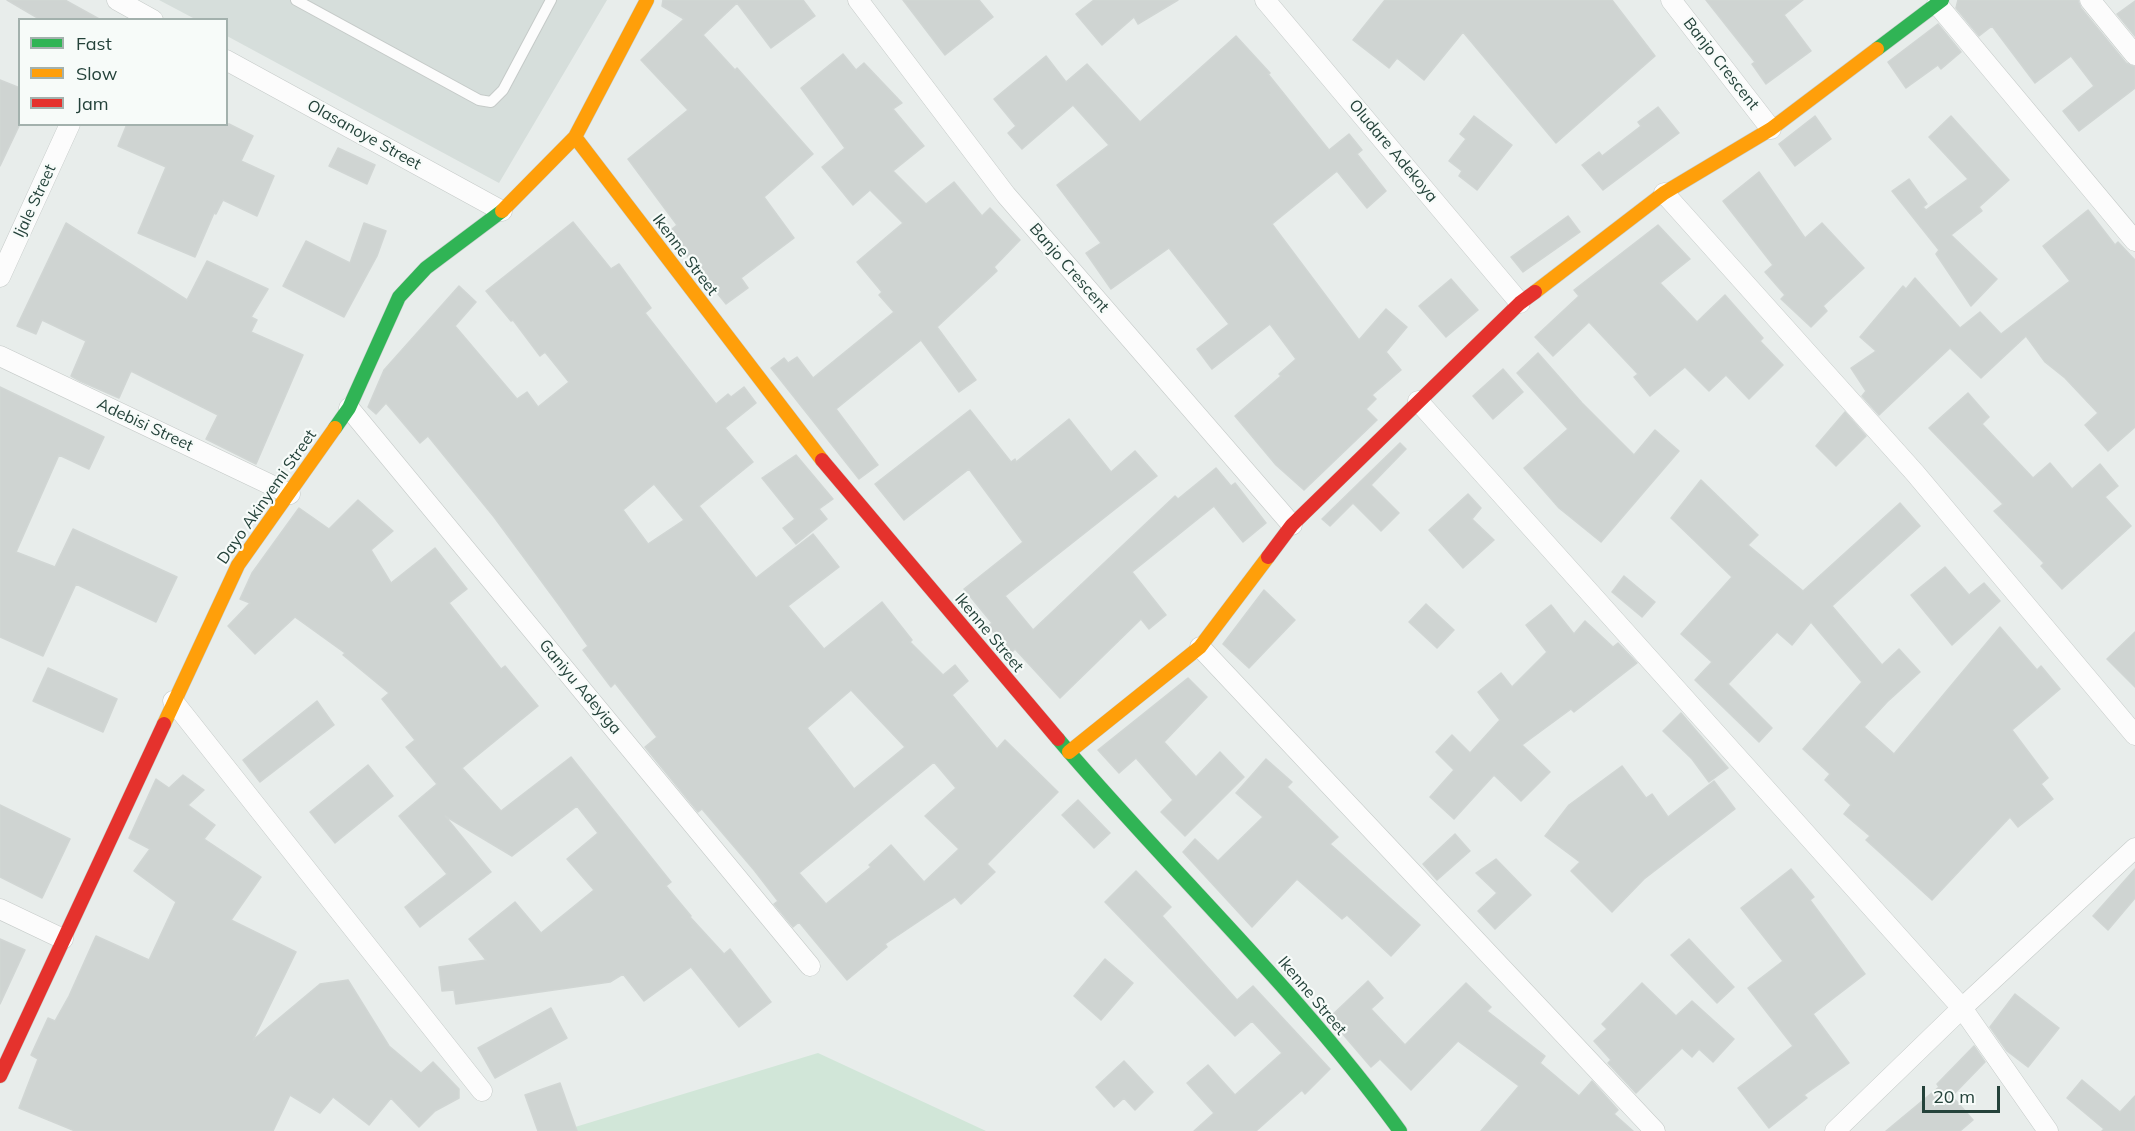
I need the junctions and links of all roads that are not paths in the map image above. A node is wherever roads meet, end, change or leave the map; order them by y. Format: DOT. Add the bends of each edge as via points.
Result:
graph roads {
  1 [pos="296,0"];
  2 [pos="551,0"];
  3 [pos="647,0"];
  4 [pos="858,0"];
  5 [pos="1266,0"];
  6 [pos="1671,0"];
  7 [pos="2090,0"];
  8 [pos="1939,2"];
  9 [pos="120,8"];
  10 [pos="148,18"];
  11 [pos="2135,55"];
  12 [pos="228,61"];
  13 [pos="69,126"];
  14 [pos="1771,129"];
  15 [pos="576,137"];
  16 [pos="1664,193"];
  17 [pos="502,211"];
  18 [pos="2135,241"];
  19 [pos="0,277"];
  20 [pos="1520,303"];
  21 [pos="0,356"];
  22 [pos="1418,401"];
  23 [pos="349,408"];
  24 [pos="290,494"];
  25 [pos="1292,525"];
  26 [pos="1200,647"];
  27 [pos="173,701"];
  28 [pos="2135,735"];
  29 [pos="1069,752"];
  30 [pos="2135,848"];
  31 [pos="0,909"];
  32 [pos="63,939"];
  33 [pos="810,966"];
  34 [pos="1962,1008"];
  35 [pos="0,1076"];
  36 [pos="482,1091"];
  37 [pos="1400,1131"];
  38 [pos="1655,1131"];
  39 [pos="1835,1131"];
  40 [pos="2048,1131"];
  1 -- 2 [label="lane" via="479,100 491,102 503,90"];
  3 -- 15 [label="street, Dayo Akinyemi Street"];
  4 -- 25 [label="street, Banjo Crescent" via="1006,195"];
  5 -- 20 [label="street, Oludare Adekoya"];
  6 -- 14 [label="street, Banjo Crescent"];
  7 -- 11 [label="street"];
  8 -- 14 [label="street"];
  8 -- 18 [label="street"];
  9 -- 10 [label="street"];
  12 -- 17 [label="street, Olasanoye Street"];
  13 -- 19 [label="street, Ijale Street"];
  14 -- 16 [label="street"];
  15 -- 17 [label="street, Dayo Akinyemi Street"];
  15 -- 29 [label="street, Ikenne Street" via="809,445"];
  16 -- 20 [label="street"];
  16 -- 28 [label="street" via="1915,473"];
  17 -- 23 [label="street, Dayo Akinyemi Street" via="426,268 399,297"];
  20 -- 22 [label="street"];
  21 -- 24 [label="street, Adebisi Street"];
  22 -- 25 [label="street"];
  22 -- 34 [label="street"];
  23 -- 24 [label="street, Dayo Akinyemi Street"];
  23 -- 33 [label="street, Ganiyu Adeyiga"];
  24 -- 27 [label="street, Dayo Akinyemi Street" via="238,565"];
  25 -- 26 [label="street"];
  26 -- 29 [label="street"];
  26 -- 38 [label="street"];
  27 -- 32 [label="street, Dayo Akinyemi Street"];
  27 -- 36 [label="street"];
  29 -- 37 [label="street, Ikenne Street" via="1253,953 1377,1098"];
  30 -- 34 [label="street"];
  31 -- 32 [label="street"];
  32 -- 35 [label="street, Dayo Akinyemi Street"];
  34 -- 39 [label="street"];
  34 -- 40 [label="street"];
}
